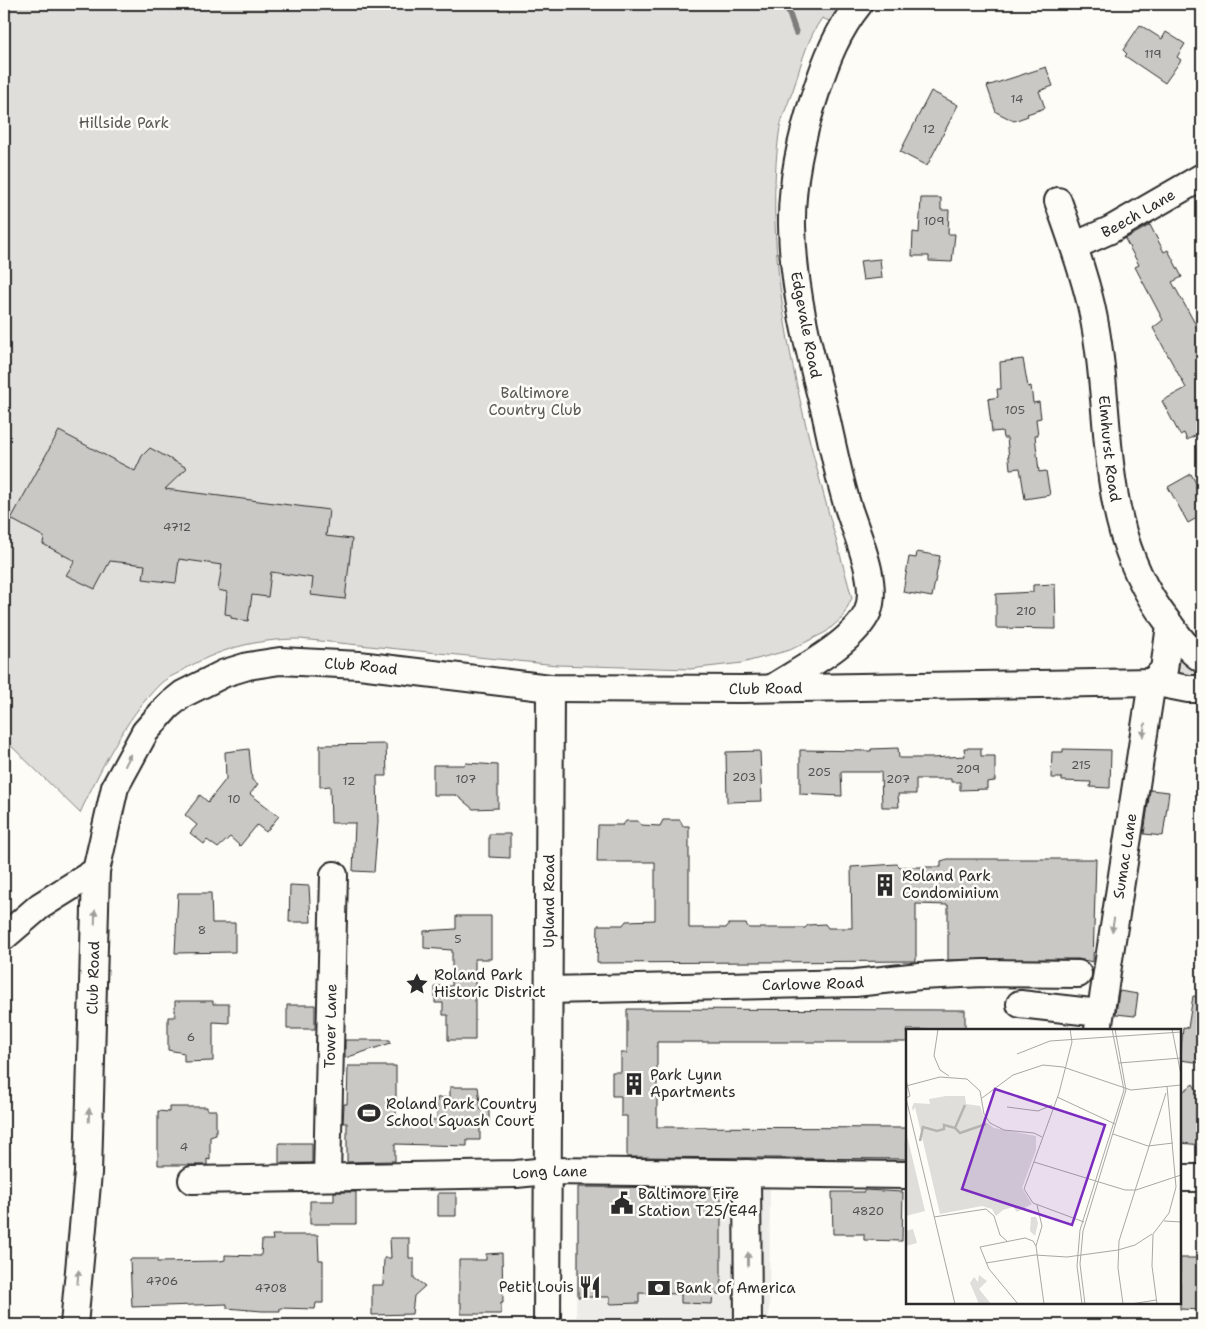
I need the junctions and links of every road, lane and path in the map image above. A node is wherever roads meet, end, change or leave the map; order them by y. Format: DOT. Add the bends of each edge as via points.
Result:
graph roads {
  1 [pos="859,4"];
  2 [pos="1202,178"];
  3 [pos="1058,200"];
  4 [pos="1074,246"];
  5 [pos="1170,625"];
  6 [pos="842,644"];
  7 [pos="1202,659"];
  8 [pos="1152,682"];
  9 [pos="852,687"];
  10 [pos="550,688"];
  11 [pos="772,688"];
  12 [pos="1202,690"];
  13 [pos="96,871"];
  14 [pos="334,875"];
  15 [pos="4,937"];
  16 [pos="1078,974"];
  17 [pos="548,990"];
  18 [pos="1020,1004"];
  19 [pos="1099,1022"];
  20 [pos="547,1171"];
  21 [pos="747,1173"];
  22 [pos="906,1175"];
  23 [pos="327,1176"];
  24 [pos="1181,1178"];
  25 [pos="1202,1178"];
  26 [pos="192,1180"];
  27 [pos="74,1325"];
  28 [pos="547,1325"];
  29 [pos="748,1325"];
  1 -- 6 [label="street, Edgevale Road" via="837,37 824,65 808,114 792,224 795,272 809,350 871,588 868,612"];
  2 -- 4 [label="street, Beech Lane" via="1110,230"];
  3 -- 4 [label="street, Elmhurst Road"];
  4 -- 5 [label="street, Elmhurst Road" via="1091,306 1119,524 1143,584"];
  5 -- 7 [label="street"];
  5 -- 8 [label="street" via="1164,670"];
  6 -- 9 [label="street" via="844,668"];
  6 -- 11 [label="street, Edgevale Road"];
  8 -- 9 [label="street, Club Road"];
  8 -- 12 [label="street, Club Road"];
  8 -- 19 [label="street, Sumac Lane, one-way"];
  9 -- 11 [label="street, Club Road"];
  10 -- 11 [label="street, Club Road"];
  13 -- 10 [label="street, Club Road, one-way" via="115,787 137,744 168,706 183,694 225,673 280,660"];
  10 -- 17 [label="street, Upland Road"];
  13 -- 15 [label="street" via="40,906"];
  27 -- 13 [label="street, Club Road, one-way" via="88,1173"];
  14 -- 23 [label="street, Tower Lane"];
  16 -- 17 [label="street, Carlowe Road" via="983,973 854,983"];
  17 -- 20 [label="street, Upland Road"];
  18 -- 19 [label="street"];
  20 -- 21 [label="street, Long Lane"];
  20 -- 23 [label="street, Long Lane"];
  20 -- 28 [label="street, Upland Road"];
  21 -- 22 [label="street, Long Lane"];
  29 -- 21 [label="street, one-way"];
  23 -- 26 [label="street, Long Lane"];
  24 -- 25 [label="street"];
}
